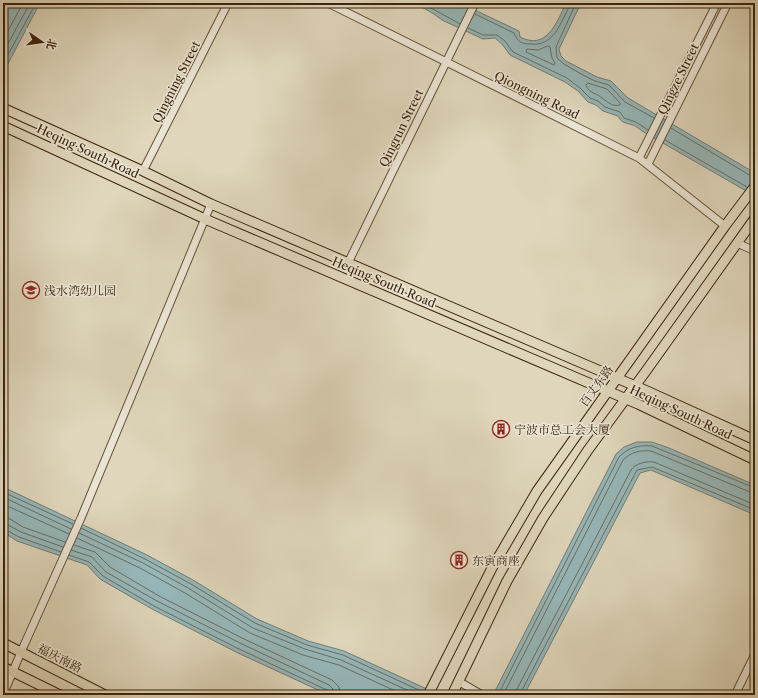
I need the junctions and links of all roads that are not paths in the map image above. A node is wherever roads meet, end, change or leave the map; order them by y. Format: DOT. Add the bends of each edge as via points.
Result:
graph roads {
  1 [pos="228,3"];
  2 [pos="328,3"];
  3 [pos="717,3"];
  4 [pos="728,3"];
  5 [pos="474,4"];
  6 [pos="446,61"];
  7 [pos="3,108"];
  8 [pos="3,126"];
  9 [pos="640,158"];
  10 [pos="648,164"];
  11 [pos="143,171"];
  12 [pos="755,186"];
  13 [pos="211,204"];
  14 [pos="755,218"];
  15 [pos="205,219"];
  16 [pos="725,226"];
  17 [pos="737,242"];
  18 [pos="755,251"];
  19 [pos="348,263"];
  20 [pos="616,378"];
  21 [pos="635,386"];
  22 [pos="607,391"];
  23 [pos="626,399"];
  24 [pos="755,440"];
  25 [pos="755,460"];
  26 [pos="3,643"];
  27 [pos="21,652"];
  28 [pos="755,654"];
  29 [pos="3,667"];
  30 [pos="13,672"];
  31 [pos="458,681"];
  32 [pos="4,695"];
  33 [pos="60,695"];
  34 [pos="105,695"];
  35 [pos="428,695"];
  36 [pos="452,695"];
  37 [pos="482,695"];
  38 [pos="735,695"];
  1 -- 11 [label="street, Qingning Street"];
  2 -- 6 [label="street, Qiongning Road"];
  3 -- 9 [label="street, Qingze Street"];
  4 -- 10 [label="street, Qingze Street"];
  5 -- 6 [label="street, Qingrun Street"];
  6 -- 9 [label="street, Qiongning Road"];
  6 -- 19 [label="street, Qingrun Street"];
  7 -- 11 [label="main road, Heqing South Road"];
  8 -- 15 [label="main road, Heqing South Road"];
  9 -- 10 [label="street, Qiongning Road"];
  10 -- 16 [label="street, Qiongning Road"];
  11 -- 13 [label="main road, Heqing South Road"];
  12 -- 16 [label="main road, 百丈东路"];
  13 -- 15 [label="street"];
  13 -- 19 [label="main road, Heqing South Road"];
  14 -- 17 [label="main road"];
  15 -- 22 [label="main road, Heqing South Road"];
  15 -- 27 [label="street" via="81,518"];
  16 -- 20 [label="main road, 百丈东路"];
  17 -- 18 [label="street"];
  17 -- 21 [label="main road"];
  19 -- 20 [label="main road, Heqing South Road"];
  20 -- 21 [label="main road, Heqing South Road"];
  20 -- 22 [label="main road, 百丈东路"];
  21 -- 23 [label="main road"];
  21 -- 24 [label="main road, Heqing South Road"];
  22 -- 23 [label="main road, Heqing South Road"];
  22 -- 35 [label="main road, 百丈东路" via="537,491 514,529"];
  23 -- 25 [label="main road, Heqing South Road"];
  23 -- 31 [label="main road" via="588,450 529,541"];
  26 -- 27 [label="main road, 福庆南路"];
  27 -- 30 [label="street"];
  27 -- 34 [label="main road, 福庆南路"];
  28 -- 38 [label="street"];
  29 -- 30 [label="main road"];
  30 -- 32 [label="street"];
  30 -- 33 [label="main road"];
  31 -- 36 [label="main road"];
  31 -- 37 [label="street"];
}
